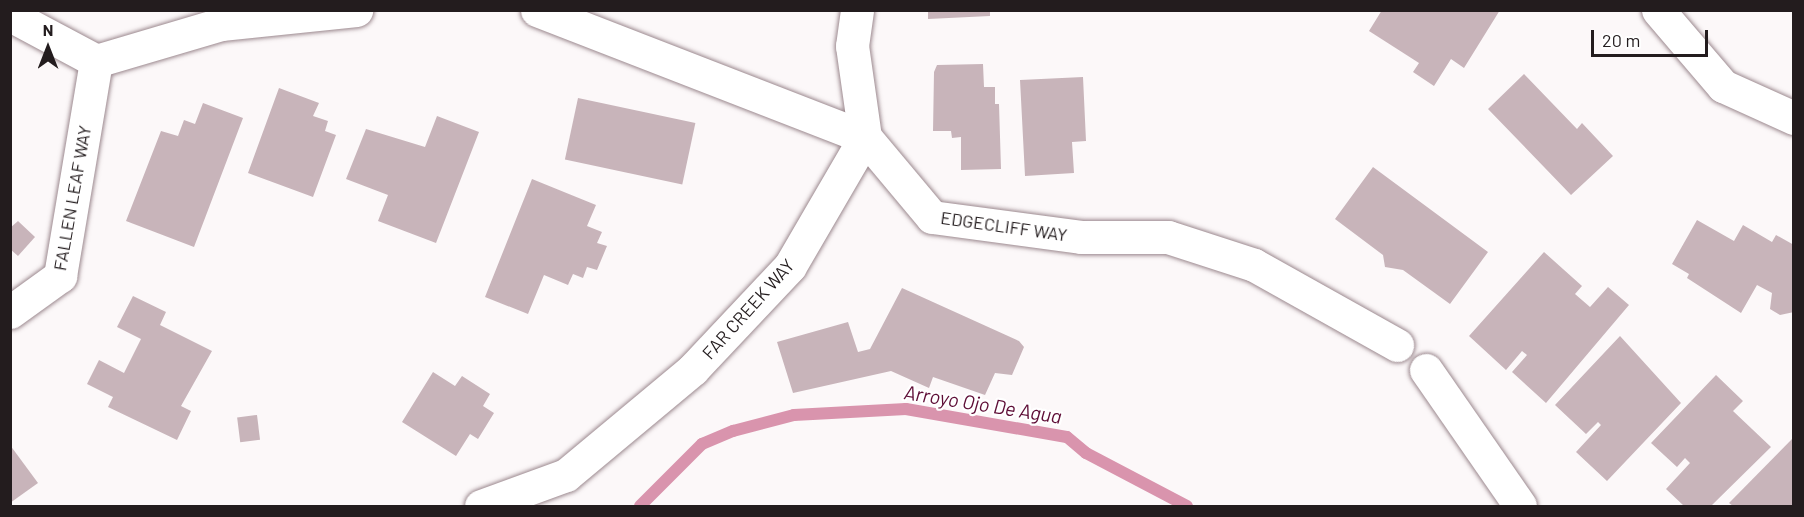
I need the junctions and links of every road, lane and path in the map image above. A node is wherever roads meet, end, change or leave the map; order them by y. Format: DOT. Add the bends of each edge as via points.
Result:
graph roads {
  1 [pos="356,10"];
  2 [pos="537,10"];
  3 [pos="857,10"];
  4 [pos="1658,10"];
  5 [pos="10,15"];
  6 [pos="96,61"];
  7 [pos="1794,118"];
  8 [pos="865,137"];
  9 [pos="10,312"];
  10 [pos="1398,345"];
  11 [pos="1426,370"];
  12 [pos="481,507"];
  13 [pos="1520,507"];
  1 -- 6 [label="street" via="221,24"];
  2 -- 8 [label="street, EDGECLIFF WAY"];
  3 -- 8 [label="street" via="852,46"];
  4 -- 7 [label="street" via="1723,86"];
  5 -- 6 [label="street"];
  6 -- 9 [label="street, FALLEN LEAF WAY" via="60,276"];
  8 -- 10 [label="street, EDGECLIFF WAY" via="932,217 1081,237 1168,237 1254,265"];
  8 -- 12 [label="street, FAR CREEK WAY" via="790,266 693,369 566,475"];
  11 -- 13 [label="street"];
}
